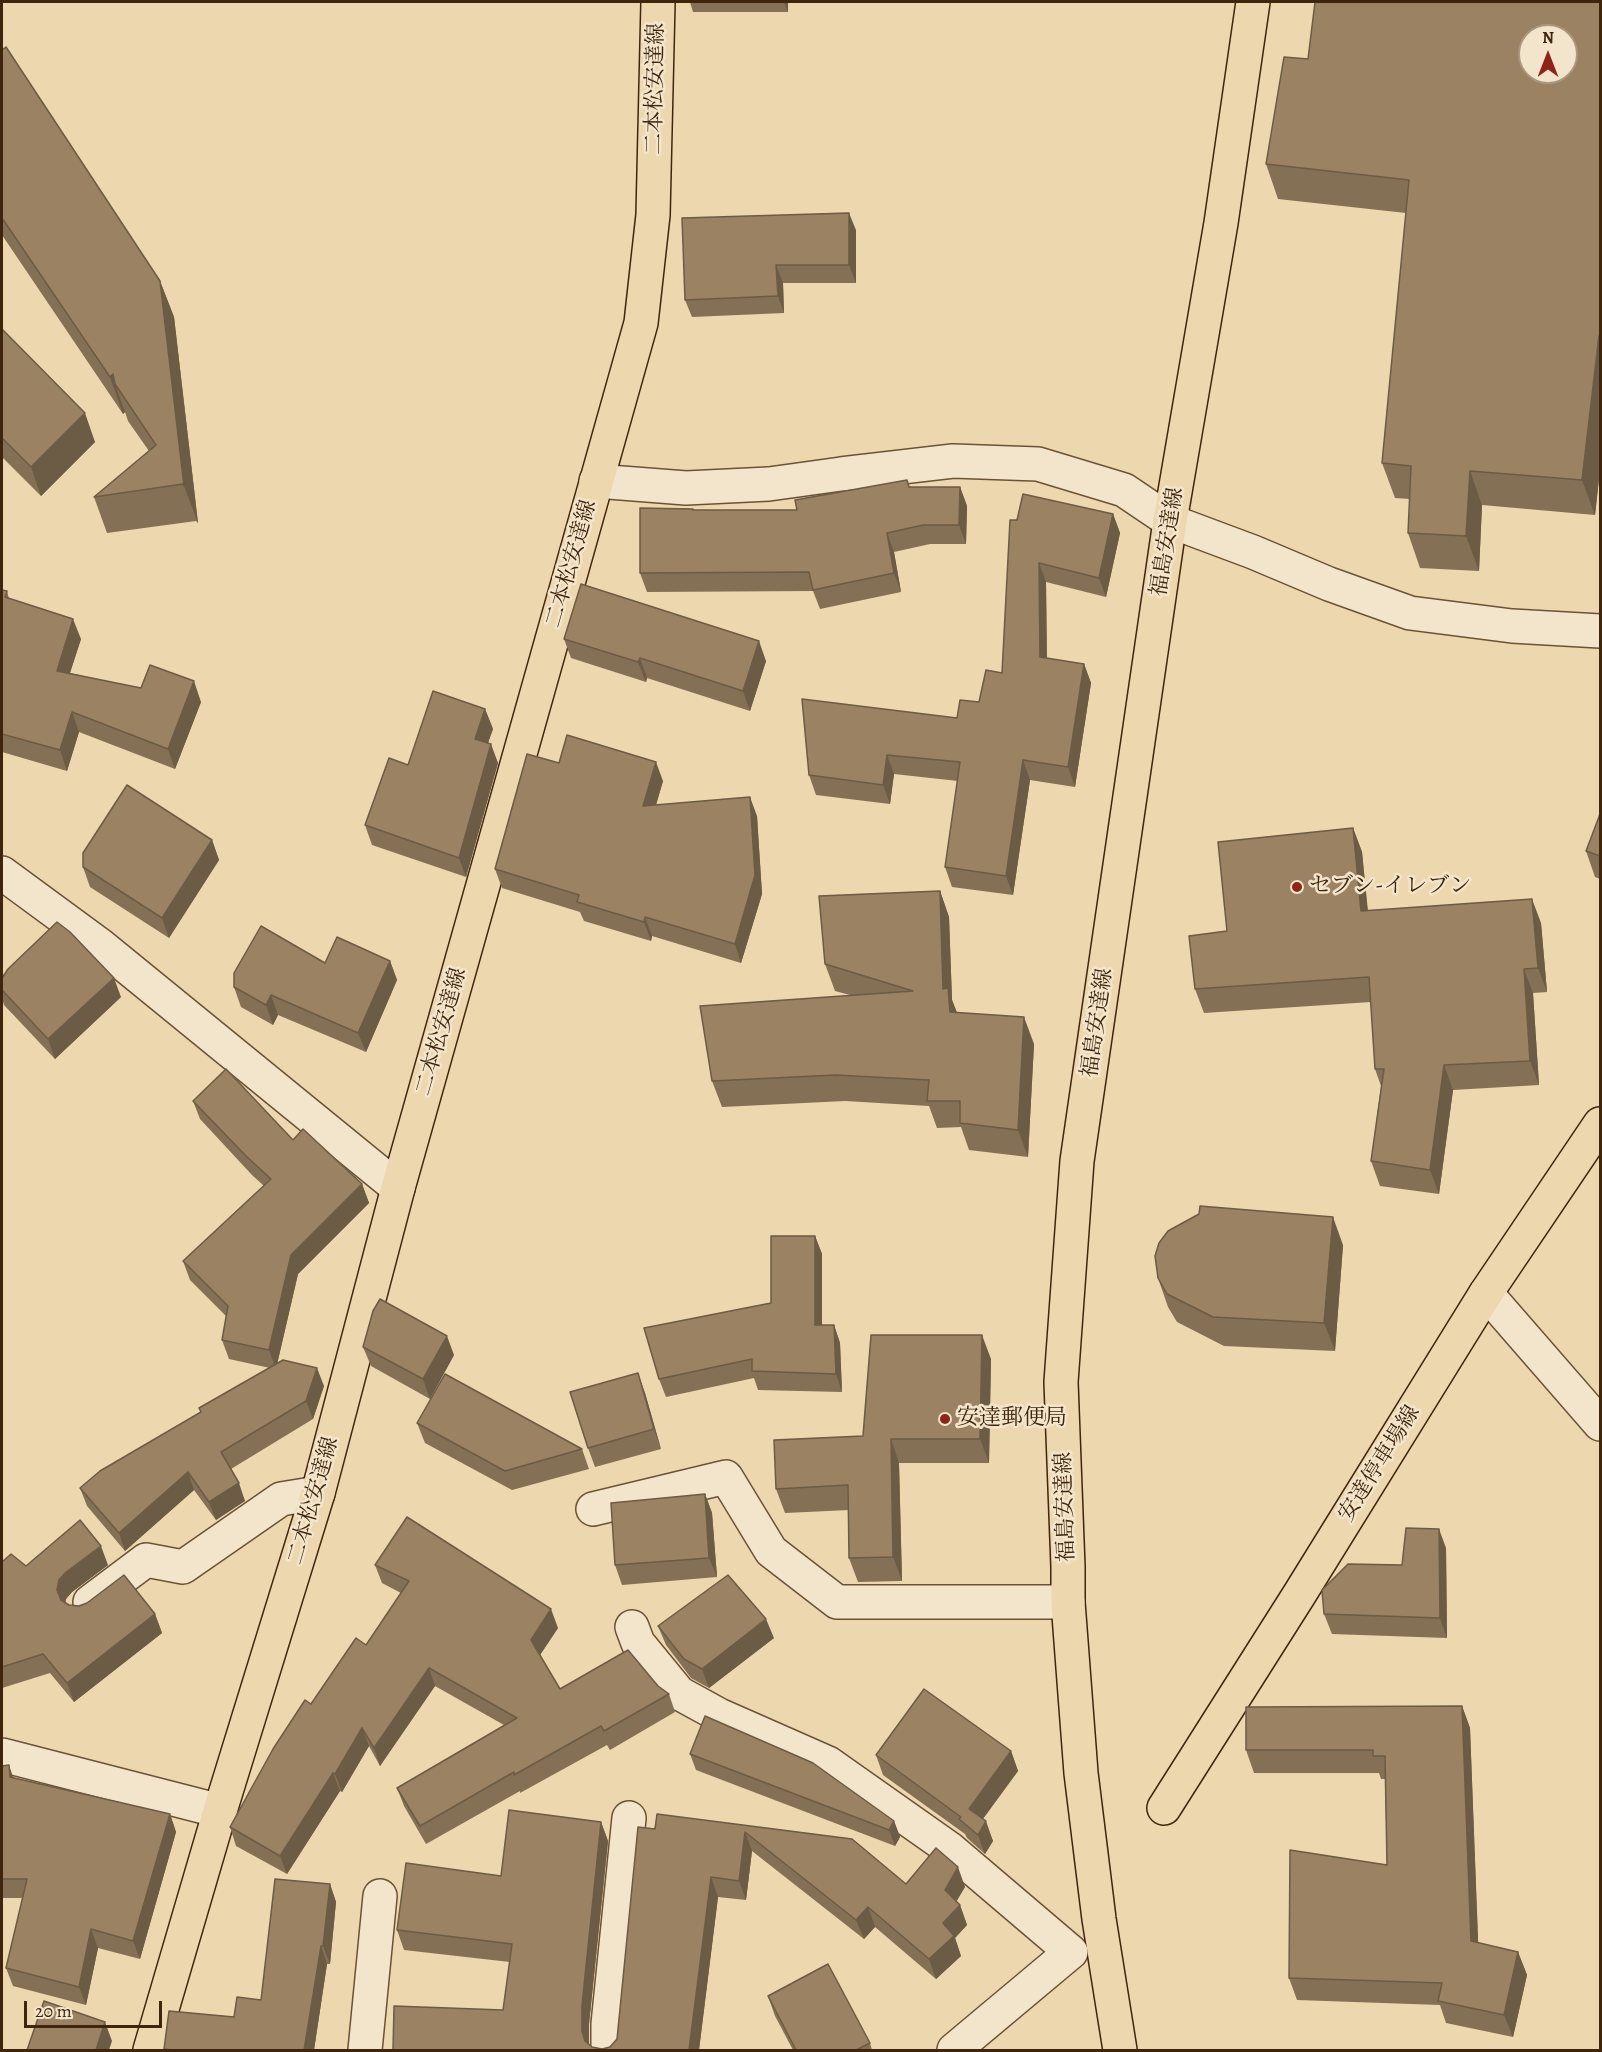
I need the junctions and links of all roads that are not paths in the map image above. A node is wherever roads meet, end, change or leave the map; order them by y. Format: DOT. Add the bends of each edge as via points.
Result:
graph roads {
  1 [pos="658,2"];
  2 [pos="1253,2"];
  3 [pos="596,481"];
  4 [pos="1170,521"];
  5 [pos="1600,631"];
  6 [pos="2,873"];
  7 [pos="1600,1124"];
  8 [pos="398,1188"];
  9 [pos="1486,1293"];
  10 [pos="1600,1424"];
  11 [pos="318,1493"];
  12 [pos="593,1509"];
  13 [pos="1068,1602"];
  14 [pos="83,1607"];
  15 [pos="632,1627"];
  16 [pos="2,1755"];
  17 [pos="1164,1808"];
  18 [pos="220,1811"];
  19 [pos="628,1818"];
  20 [pos="380,1896"];
  21 [pos="150,2050"];
  22 [pos="365,2050"];
  23 [pos="608,2050"];
  24 [pos="954,2050"];
  25 [pos="1120,2050"];
  1 -- 3 [label="main road, 二本松安達線" via="653,215 641,322"];
  2 -- 4 [label="main road, 福島安達線" via="1221,223"];
  3 -- 4 [label="street" via="686,488 769,484 953,461 1038,465 1124,490"];
  3 -- 8 [label="main road, 二本松安達線"];
  4 -- 5 [label="street" via="1410,613 1512,626"];
  4 -- 13 [label="main road, 福島安達線" via="1077,1161 1061,1382"];
  6 -- 8 [label="street" via="100,945"];
  7 -- 9 [label="main road, 安達停車場線"];
  8 -- 11 [label="main road, 二本松安達線"];
  9 -- 10 [label="street"];
  9 -- 17 [label="main road, 安達停車場線"];
  11 -- 14 [label="street" via="281,1499 183,1567 146,1560"];
  11 -- 18 [label="main road, 二本松安達線"];
  12 -- 13 [label="street" via="726,1477 771,1551 837,1602"];
  13 -- 25 [label="main road, 福島安達線" via="1081,1773"];
  15 -- 24 [label="street" via="638,1643 679,1692 719,1715 828,1763 950,1849 1071,1952"];
  16 -- 18 [label="street"];
  18 -- 21 [label="main road, 二本松安達線"];
  19 -- 23 [label="street"];
  20 -- 22 [label="street"];
}
